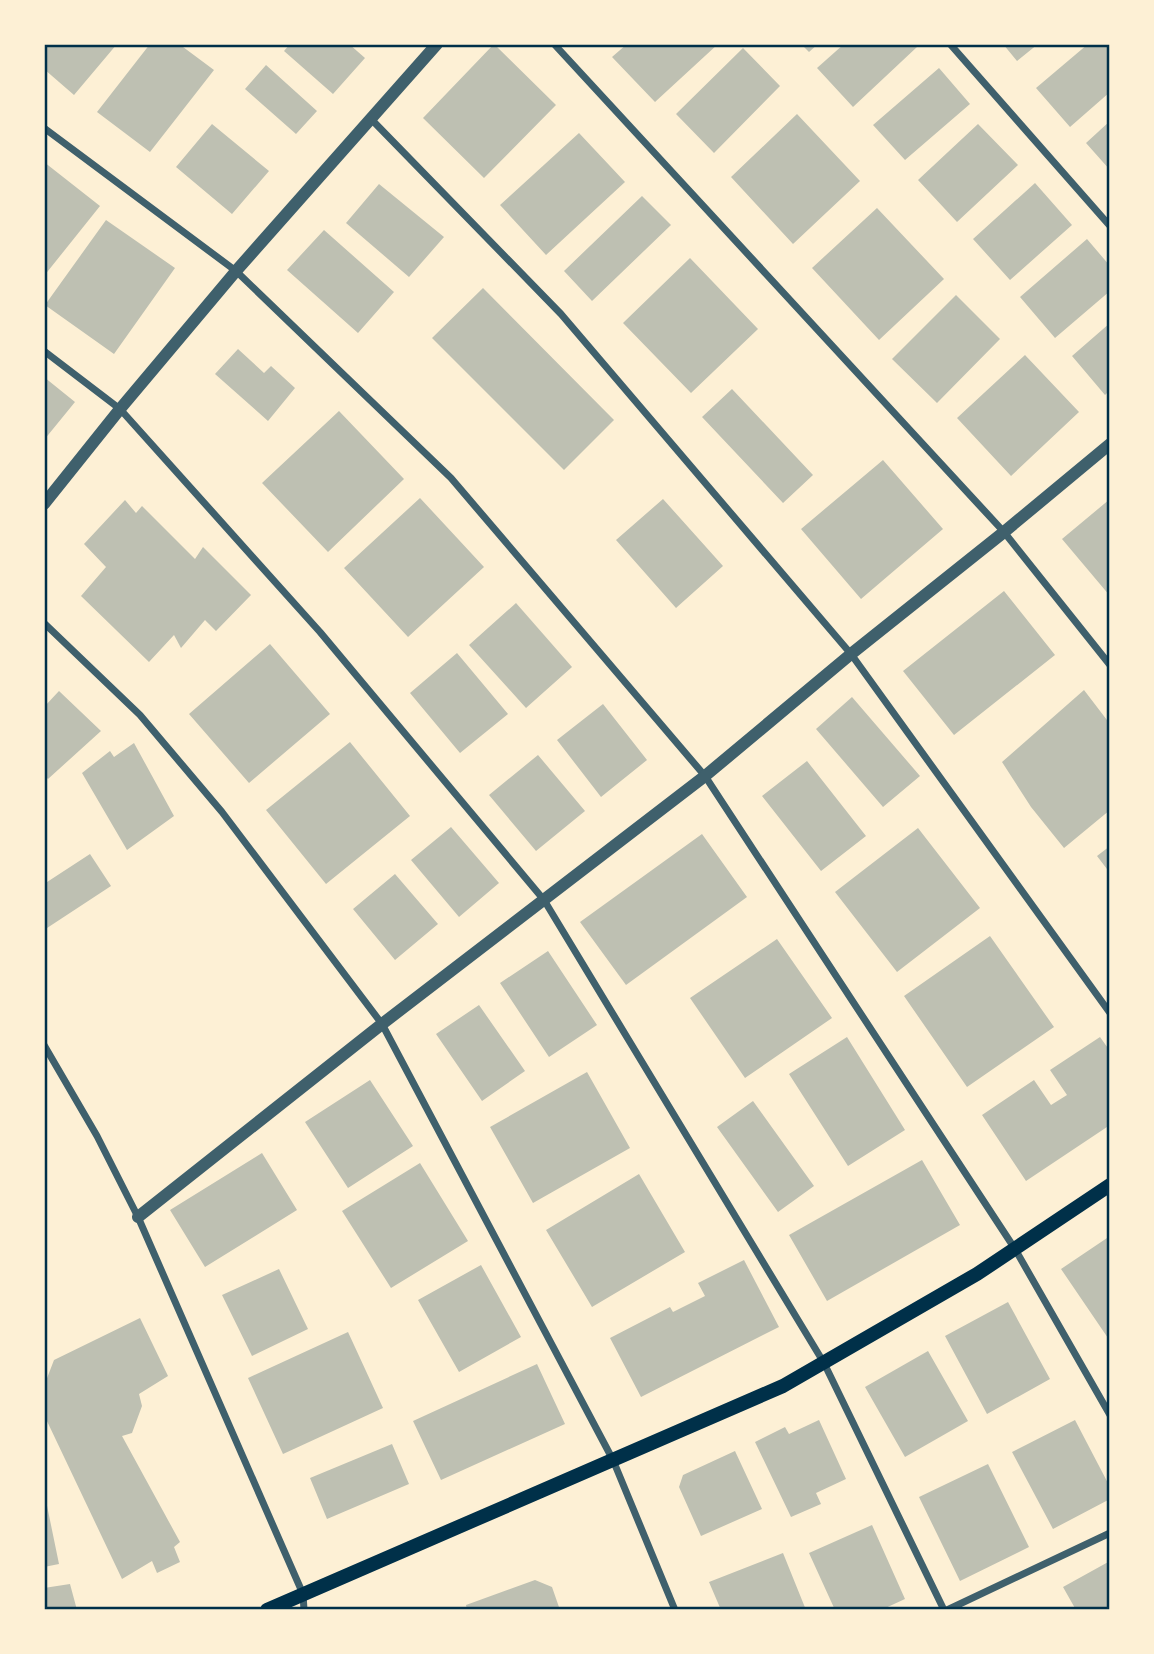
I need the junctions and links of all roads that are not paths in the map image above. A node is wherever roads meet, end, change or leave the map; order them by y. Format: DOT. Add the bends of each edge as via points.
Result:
graph roads {
  1 [pos="437,44"];
  2 [pos="554,44"];
  3 [pos="950,44"];
  4 [pos="372,120"];
  5 [pos="44,128"];
  6 [pos="1110,226"];
  7 [pos="236,271"];
  8 [pos="44,351"];
  9 [pos="120,409"];
  10 [pos="1110,444"];
  11 [pos="44,504"];
  12 [pos="1004,533"];
  13 [pos="44,623"];
  14 [pos="850,654"];
  15 [pos="1110,665"];
  16 [pos="705,776"];
  17 [pos="544,900"];
  18 [pos="1110,1013"];
  19 [pos="382,1024"];
  20 [pos="44,1045"];
  21 [pos="1110,1185"];
  22 [pos="138,1217"];
  23 [pos="1014,1249"];
  24 [pos="824,1363"];
  25 [pos="1110,1415"];
  26 [pos="613,1460"];
  27 [pos="1110,1533"];
  28 [pos="303,1594"];
  29 [pos="267,1610"];
  30 [pos="304,1610"];
  31 [pos="675,1610"];
  32 [pos="946,1610"];
  1 -- 4 [label="street"];
  2 -- 12 [label="street"];
  3 -- 6 [label="street"];
  4 -- 7 [label="street"];
  4 -- 14 [label="street" via="561,314"];
  5 -- 7 [label="street"];
  7 -- 9 [label="street"];
  7 -- 16 [label="street" via="451,478"];
  8 -- 9 [label="street"];
  9 -- 11 [label="street"];
  9 -- 17 [label="street" via="320,632"];
  10 -- 12 [label="street"];
  12 -- 14 [label="street"];
  12 -- 15 [label="street"];
  13 -- 19 [label="street" via="148,725 222,813"];
  14 -- 16 [label="street"];
  14 -- 18 [label="street"];
  16 -- 17 [label="street"];
  16 -- 23 [label="street"];
  17 -- 19 [label="street"];
  17 -- 24 [label="street"];
  19 -- 22 [label="street"];
  19 -- 26 [label="street"];
  20 -- 22 [label="street"];
  21 -- 23 [label="main road"];
  22 -- 28 [label="street"];
  23 -- 24 [label="main road"];
  23 -- 25 [label="street"];
  24 -- 26 [label="main road" via="783,1386"];
  24 -- 32 [label="street"];
  26 -- 28 [label="main road"];
  26 -- 31 [label="street"];
  27 -- 32 [label="street"];
  28 -- 29 [label="main road"];
  28 -- 30 [label="street"];
}
